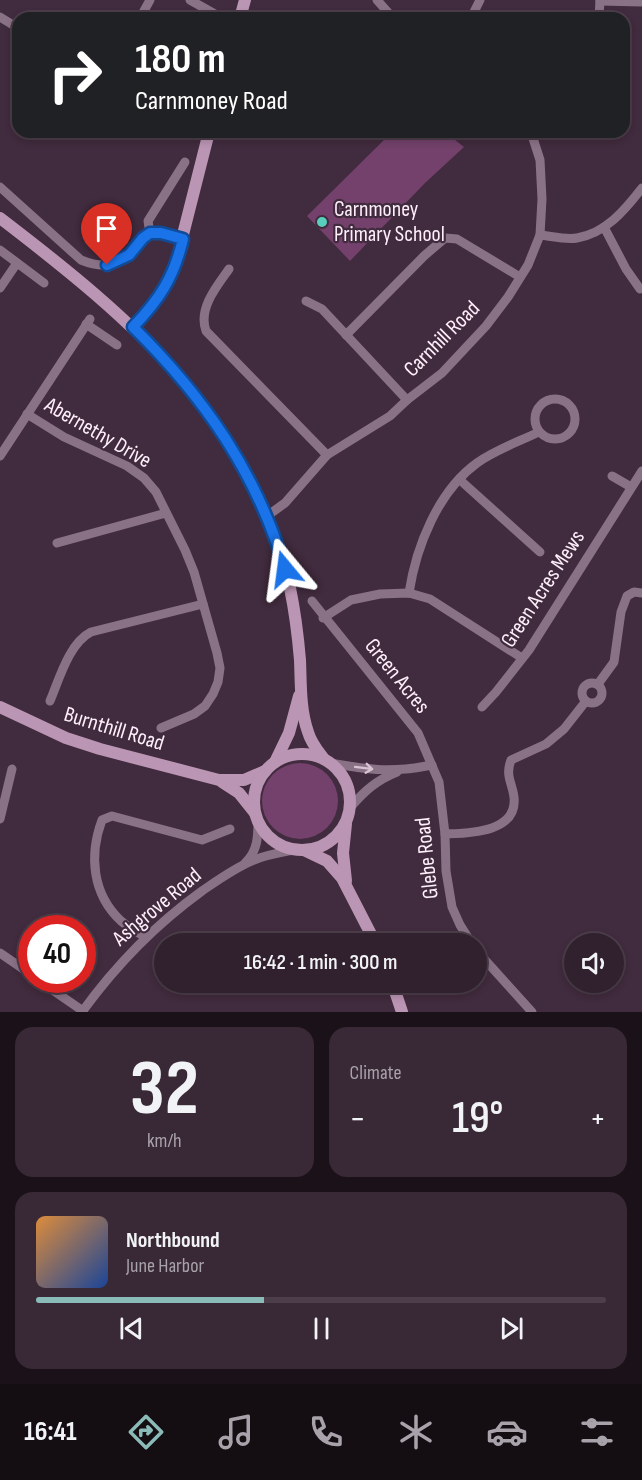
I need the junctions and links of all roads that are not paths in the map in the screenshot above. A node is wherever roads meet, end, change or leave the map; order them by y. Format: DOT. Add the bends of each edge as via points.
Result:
graph roads {
  1 [pos="190,0"];
  2 [pos="376,0"];
  3 [pos="600,0"];
  4 [pos="642,2"];
  5 [pos="211,12"];
  6 [pos="387,12"];
  7 [pos="208,138"];
  8 [pos="533,138"];
  9 [pos="185,162"];
  10 [pos="0,187"];
  11 [pos="642,188"];
  12 [pos="0,218"];
  13 [pos="604,227"];
  14 [pos="150,233"];
  15 [pos="540,236"];
  16 [pos="183,239"];
  17 [pos="0,250"];
  18 [pos="17,263"];
  19 [pos="229,269"];
  20 [pos="520,277"];
  21 [pos="44,284"];
  22 [pos="0,288"];
  23 [pos="640,289"];
  24 [pos="306,301"];
  25 [pos="133,327"];
  26 [pos="346,335"];
  27 [pos="117,345"];
  28 [pos="406,400"];
  29 [pos="27,414"];
  30 [pos="539,432"];
  31 [pos="327,455"];
  32 [pos="0,456"];
  33 [pos="642,471"];
  34 [pos="612,476"];
  35 [pos="460,480"];
  36 [pos="632,487"];
  37 [pos="166,513"];
  38 [pos="267,516"];
  39 [pos="57,543"];
  40 [pos="540,552"];
  41 [pos="409,593"];
  42 [pos="642,593"];
  43 [pos="312,601"];
  44 [pos="203,604"];
  45 [pos="323,618"];
  46 [pos="522,658"];
  47 [pos="301,683"];
  48 [pos="598,684"];
  49 [pos="50,701"];
  50 [pos="586,701"];
  51 [pos="0,707"];
  52 [pos="482,707"];
  53 [pos="160,728"];
  54 [pos="327,761"];
  55 [pos="432,765"];
  56 [pos="270,766"];
  57 [pos="12,769"];
  58 [pos="399,771"];
  59 [pos="219,780"];
  60 [pos="349,811"];
  61 [pos="257,818"];
  62 [pos="0,819"];
  63 [pos="230,828"];
  64 [pos="444,834"];
  65 [pos="300,849"];
  66 [pos="241,866"];
  67 [pos="348,887"];
  68 [pos="371,933"];
  69 [pos="466,933"];
  70 [pos="145,937"];
  71 [pos="0,952"];
  72 [pos="487,962"];
  73 [pos="18,965"];
  74 [pos="56,993"];
  75 [pos="396,993"];
  76 [pos="82,1011"];
  77 [pos="402,1012"];
  78 [pos="532,1012"];
  1 -- 5 [label="street"];
  2 -- 6 [label="street"];
  3 -- 4 [label="street"];
  7 -- 16 [label="street"];
  8 -- 15 [label="street, Carnhill Road" via="540,160"];
  9 -- 14 [label="street" via="148,221"];
  10 -- 14 [label="street" via="81,260 95,265 119,261"];
  11 -- 13 [label="street"];
  12 -- 25 [label="street"];
  13 -- 15 [label="street" via="575,238"];
  13 -- 23 [label="street"];
  14 -- 16 [label="street"];
  15 -- 20 [label="street, Carnhill Road"];
  16 -- 25 [label="street" via="167,285"];
  17 -- 18 [label="street"];
  18 -- 21 [label="street"];
  18 -- 22 [label="street"];
  19 -- 31 [label="street" via="211,295 202,321 206,331"];
  20 -- 26 [label="street" via="457,239 445,238"];
  20 -- 28 [label="street, Carnhill Road" via="478,334 442,373"];
  24 -- 26 [label="street" via="322,309"];
  25 -- 38 [label="street" via="194,392 219,427"];
  26 -- 28 [label="street"];
  27 -- 29 [label="street" via="88,321"];
  28 -- 31 [label="street, Carnhill Road" via="390,416"];
  29 -- 32 [label="street"];
  29 -- 37 [label="street, Abernethy Drive" via="144,478"];
  30 -- 30 [label="street" via="536,413 544,402 557,399 574,410 576,423 569,435 557,440"];
  30 -- 35 [label="street" via="476,464"];
  31 -- 38 [label="street, Carnhill Road" via="285,503"];
  33 -- 36 [label="street, Green Acres Mews"];
  34 -- 36 [label="street"];
  35 -- 40 [label="street"];
  35 -- 41 [label="street" via="429,524"];
  36 -- 46 [label="street, Green Acres Mews"];
  37 -- 39 [label="street"];
  37 -- 44 [label="street, Abernethy Drive" via="194,572"];
  38 -- 47 [label="street" via="290,590"];
  41 -- 45 [label="street" via="351,600"];
  41 -- 46 [label="street" via="430,599"];
  42 -- 48 [label="street" via="627,596 614,662"];
  43 -- 45 [label="street, Green Acres"];
  44 -- 49 [label="street" via="82,637"];
  44 -- 53 [label="street, Abernethy Drive" via="220,668 218,682 205,706"];
  45 -- 55 [label="street, Green Acres" via="418,733"];
  46 -- 52 [label="street, Green Acres Mews"];
  47 -- 54 [label="street" via="308,733"];
  47 -- 56 [label="street" via="289,733"];
  48 -- 50 [label="street" via="591,682 583,688"];
  48 -- 50 [label="street" via="603,692 601,699 596,703"];
  50 -- 64 [label="street" via="546,744 511,760 507,770 514,799 510,816 479,833"];
  51 -- 59 [label="street, Burnthill Road" via="66,738"];
  54 -- 56 [label="street" via="299,754 286,756"];
  54 -- 58 [label="street, one-way" via="368,770"];
  54 -- 60 [label="street" via="348,787"];
  55 -- 58 [label="street"];
  55 -- 64 [label="street, Glebe Road" via="439,782"];
  56 -- 59 [label="street, Burnthill Road" via="244,780"];
  56 -- 61 [label="street" via="255,792"];
  57 -- 62 [label="street"];
  58 -- 60 [label="street" via="370,786"];
  59 -- 61 [label="street, Burnthill Road" via="239,794"];
  60 -- 65 [label="street" via="344,825 331,839 314,848"];
  60 -- 67 [label="street" via="343,853"];
  61 -- 65 [label="street" via="263,830 279,843"];
  61 -- 66 [label="street, Ashgrove Road" via="257,843"];
  63 -- 70 [label="street" via="202,840 112,816 102,820 93,866 98,884 106,904 122,922"];
  64 -- 69 [label="street, Glebe Road" via="452,907"];
  65 -- 66 [label="street, Ashgrove Road"];
  65 -- 67 [label="street" via="327,861"];
  66 -- 70 [label="street, Ashgrove Road"];
  67 -- 68 [label="street"];
  70 -- 76 [label="street, Ashgrove Road"];
  71 -- 73 [label="street"];
  72 -- 78 [label="street"];
  74 -- 76 [label="street"];
  75 -- 77 [label="street"];
}
